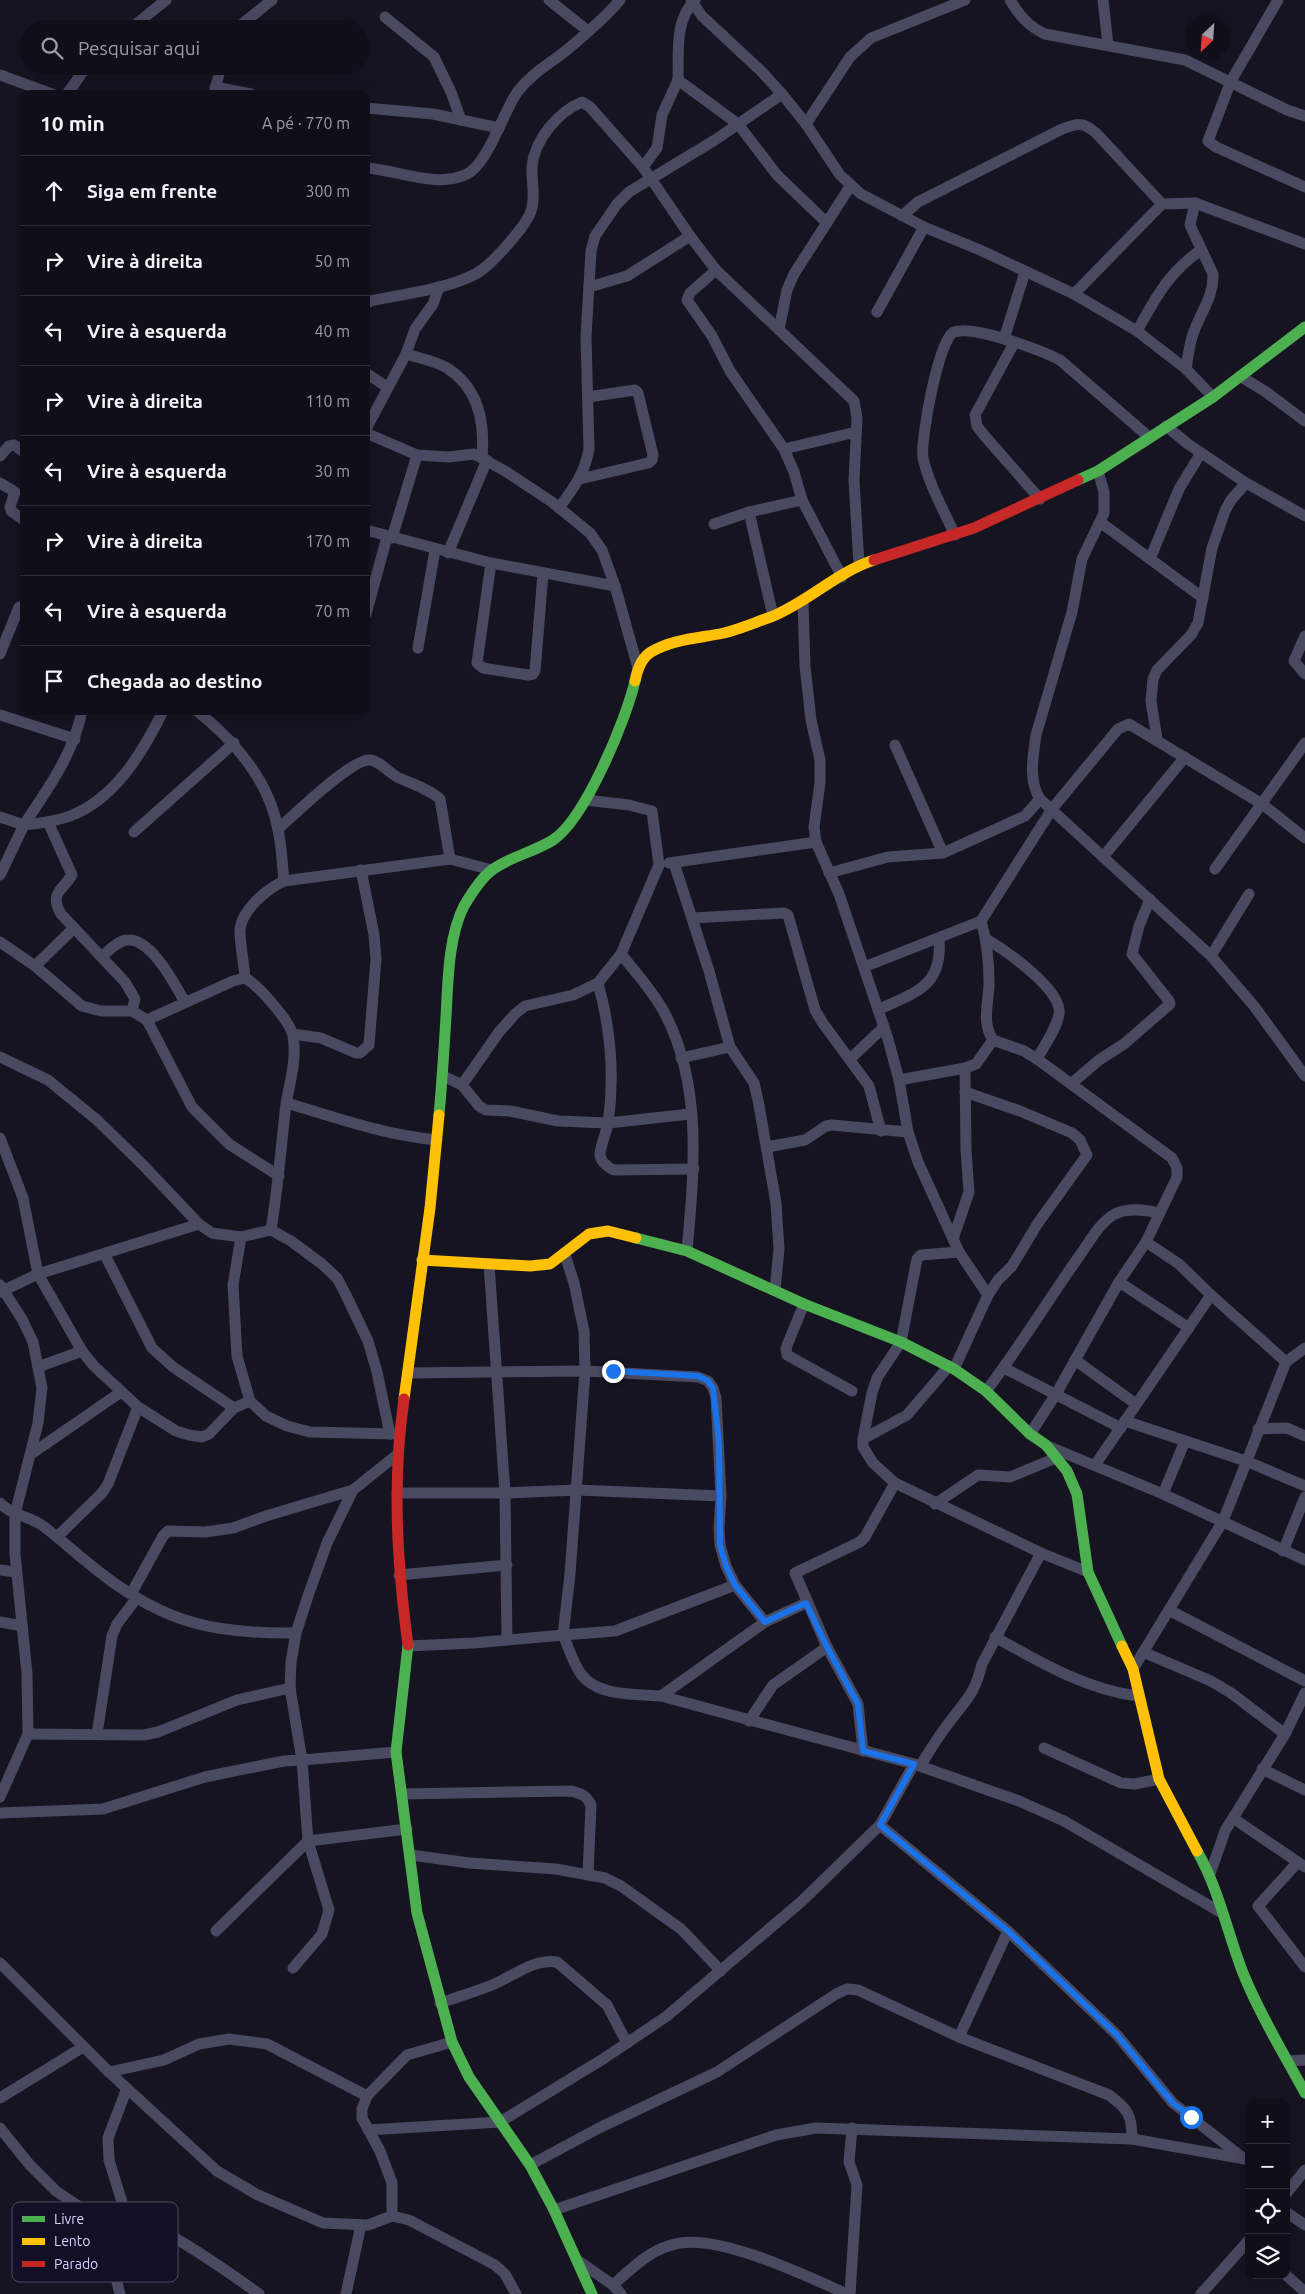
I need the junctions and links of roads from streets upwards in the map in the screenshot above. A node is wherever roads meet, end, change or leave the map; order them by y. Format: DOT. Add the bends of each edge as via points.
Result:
graph roads {
  1 [pos="166,0"];
  2 [pos="272,0"];
  3 [pos="549,0"];
  4 [pos="620,0"];
  5 [pos="965,0"];
  6 [pos="1010,0"];
  7 [pos="1102,0"];
  8 [pos="1278,0"];
  9 [pos="693,1"];
  10 [pos="385,17"];
  11 [pos="141,20"];
  12 [pos="247,20"];
  13 [pos="588,31"];
  14 [pos="1108,45"];
  15 [pos="0,75"];
  16 [pos="80,75"];
  17 [pos="218,75"];
  18 [pos="678,80"];
  19 [pos="1231,81"];
  20 [pos="41,90"];
  21 [pos="70,90"];
  22 [pos="214,90"];
  23 [pos="782,94"];
  24 [pos="370,109"];
  25 [pos="1305,116"];
  26 [pos="461,120"];
  27 [pos="738,124"];
  28 [pos="806,124"];
  29 [pos="499,128"];
  30 [pos="643,167"];
  31 [pos="370,169"];
  32 [pos="651,178"];
  33 [pos="851,185"];
  34 [pos="1305,187"];
  35 [pos="1162,204"];
  36 [pos="1195,204"];
  37 [pos="902,216"];
  38 [pos="827,223"];
  39 [pos="924,227"];
  40 [pos="690,236"];
  41 [pos="1305,244"];
  42 [pos="1201,250"];
  43 [pos="716,270"];
  44 [pos="1025,272"];
  45 [pos="439,287"];
  46 [pos="589,287"];
  47 [pos="1074,294"];
  48 [pos="370,301"];
  49 [pos="877,312"];
  50 [pos="1305,326"];
  51 [pos="779,330"];
  52 [pos="1137,330"];
  53 [pos="1009,341"];
  54 [pos="406,354"];
  55 [pos="1186,369"];
  56 [pos="370,376"];
  57 [pos="1240,376"];
  58 [pos="388,388"];
  59 [pos="588,397"];
  60 [pos="1212,397"];
  61 [pos="370,421"];
  62 [pos="1305,421"];
  63 [pos="1166,426"];
  64 [pos="856,432"];
  65 [pos="370,435"];
  66 [pos="1149,438"];
  67 [pos="20,449"];
  68 [pos="784,449"];
  69 [pos="1202,453"];
  70 [pos="417,455"];
  71 [pos="0,456"];
  72 [pos="484,458"];
  73 [pos="1098,471"];
  74 [pos="580,479"];
  75 [pos="0,483"];
  76 [pos="1246,483"];
  77 [pos="1040,498"];
  78 [pos="802,500"];
  79 [pos="559,508"];
  80 [pos="749,512"];
  81 [pos="1305,516"];
  82 [pos="20,517"];
  83 [pos="1100,522"];
  84 [pos="714,524"];
  85 [pos="370,531"];
  86 [pos="956,535"];
  87 [pos="390,538"];
  88 [pos="435,550"];
  89 [pos="448,553"];
  90 [pos="1150,559"];
  91 [pos="491,563"];
  92 [pos="859,565"];
  93 [pos="543,574"];
  94 [pos="842,577"];
  95 [pos="614,586"];
  96 [pos="1203,598"];
  97 [pos="370,601"];
  98 [pos="803,602"];
  99 [pos="20,609"];
  100 [pos="773,616"];
  101 [pos="1305,636"];
  102 [pos="418,648"];
  103 [pos="0,654"];
  104 [pos="638,668"];
  105 [pos="1305,674"];
  106 [pos="0,715"];
  107 [pos="81,715"];
  108 [pos="161,715"];
  109 [pos="202,715"];
  110 [pos="75,739"];
  111 [pos="1157,739"];
  112 [pos="234,743"];
  113 [pos="1305,744"];
  114 [pos="895,745"];
  115 [pos="1185,757"];
  116 [pos="1040,799"];
  117 [pos="586,800"];
  118 [pos="1262,804"];
  119 [pos="1052,809"];
  120 [pos="0,817"];
  121 [pos="48,822"];
  122 [pos="24,825"];
  123 [pos="278,829"];
  124 [pos="134,832"];
  125 [pos="1305,838"];
  126 [pos="816,842"];
  127 [pos="943,853"];
  128 [pos="1103,857"];
  129 [pos="450,859"];
  130 [pos="674,863"];
  131 [pos="660,865"];
  132 [pos="1216,869"];
  133 [pos="361,870"];
  134 [pos="492,870"];
  135 [pos="829,873"];
  136 [pos="0,875"];
  137 [pos="284,880"];
  138 [pos="1249,894"];
  139 [pos="1150,899"];
  140 [pos="692,918"];
  141 [pos="981,921"];
  142 [pos="74,928"];
  143 [pos="939,939"];
  144 [pos="986,939"];
  145 [pos="0,942"];
  146 [pos="621,954"];
  147 [pos="102,956"];
  148 [pos="1211,956"];
  149 [pos="35,966"];
  150 [pos="864,967"];
  151 [pos="245,978"];
  152 [pos="598,983"];
  153 [pos="185,1002"];
  154 [pos="878,1010"];
  155 [pos="132,1011"];
  156 [pos="147,1020"];
  157 [pos="884,1027"];
  158 [pos="293,1034"];
  159 [pos="994,1040"];
  160 [pos="730,1047"];
  161 [pos="0,1057"];
  162 [pos="681,1058"];
  163 [pos="850,1059"];
  164 [pos="1037,1059"];
  165 [pos="965,1068"];
  166 [pos="443,1076"];
  167 [pos="1305,1076"];
  168 [pos="899,1080"];
  169 [pos="1072,1083"];
  170 [pos="462,1085"];
  171 [pos="965,1092"];
  172 [pos="286,1103"];
  173 [pos="690,1114"];
  174 [pos="608,1124"];
  175 [pos="881,1131"];
  176 [pos="908,1132"];
  177 [pos="0,1138"];
  178 [pos="436,1140"];
  179 [pos="768,1148"];
  180 [pos="694,1169"];
  181 [pos="279,1176"];
  182 [pos="1160,1213"];
  183 [pos="199,1224"];
  184 [pos="271,1230"];
  185 [pos="240,1237"];
  186 [pos="953,1239"];
  187 [pos="1146,1242"];
  188 [pos="687,1251"];
  189 [pos="959,1252"];
  190 [pos="105,1255"];
  191 [pos="565,1255"];
  192 [pos="422,1260"];
  193 [pos="489,1264"];
  194 [pos="38,1274"];
  195 [pos="1119,1282"];
  196 [pos="1,1289"];
  197 [pos="775,1290"];
  198 [pos="988,1295"];
  199 [pos="1211,1295"];
  200 [pos="804,1304"];
  201 [pos="1189,1328"];
  202 [pos="901,1342"];
  203 [pos="1305,1348"];
  204 [pos="82,1351"];
  205 [pos="1075,1360"];
  206 [pos="1286,1362"];
  207 [pos="38,1367"];
  208 [pos="952,1367"];
  209 [pos="1004,1368"];
  210 [pos="585,1370"];
  211 [pos="496,1372"];
  212 [pos="408,1373"];
  213 [pos="986,1391"];
  214 [pos="121,1392"];
  215 [pos="852,1392"];
  216 [pos="1056,1394"];
  217 [pos="250,1401"];
  218 [pos="1136,1404"];
  219 [pos="138,1407"];
  220 [pos="234,1408"];
  221 [pos="1123,1425"];
  222 [pos="1258,1429"];
  223 [pos="394,1434"];
  224 [pos="1030,1434"];
  225 [pos="1305,1436"];
  226 [pos="862,1439"];
  227 [pos="1185,1441"];
  228 [pos="1046,1445"];
  229 [pos="31,1454"];
  230 [pos="398,1454"];
  231 [pos="1056,1458"];
  232 [pos="1246,1460"];
  233 [pos="1095,1465"];
  234 [pos="895,1483"];
  235 [pos="1305,1486"];
  236 [pos="352,1490"];
  237 [pos="577,1490"];
  238 [pos="397,1493"];
  239 [pos="505,1493"];
  240 [pos="1163,1494"];
  241 [pos="720,1496"];
  242 [pos="1305,1498"];
  243 [pos="0,1503"];
  244 [pos="935,1504"];
  245 [pos="15,1514"];
  246 [pos="1223,1521"];
  247 [pos="57,1537"];
  248 [pos="1283,1551"];
  249 [pos="1042,1553"];
  250 [pos="1305,1560"];
  251 [pos="507,1565"];
  252 [pos="0,1570"];
  253 [pos="16,1572"];
  254 [pos="1088,1572"];
  255 [pos="399,1575"];
  256 [pos="735,1585"];
  257 [pos="133,1596"];
  258 [pos="806,1603"];
  259 [pos="1169,1610"];
  260 [pos="0,1622"];
  261 [pos="765,1622"];
  262 [pos="22,1626"];
  263 [pos="296,1633"];
  264 [pos="563,1635"];
  265 [pos="995,1637"];
  266 [pos="507,1640"];
  267 [pos="408,1646"];
  268 [pos="827,1647"];
  269 [pos="1143,1652"];
  270 [pos="1132,1669"];
  271 [pos="1305,1681"];
  272 [pos="290,1688"];
  273 [pos="1305,1694"];
  274 [pos="661,1696"];
  275 [pos="1138,1696"];
  276 [pos="750,1721"];
  277 [pos="28,1734"];
  278 [pos="97,1734"];
  279 [pos="1285,1734"];
  280 [pos="1044,1748"];
  281 [pos="863,1751"];
  282 [pos="396,1752"];
  283 [pos="302,1760"];
  284 [pos="917,1765"];
  285 [pos="1262,1769"];
  286 [pos="1159,1779"];
  287 [pos="1305,1790"];
  288 [pos="402,1794"];
  289 [pos="0,1797"];
  290 [pos="0,1813"];
  291 [pos="1233,1818"];
  292 [pos="880,1825"];
  293 [pos="407,1829"];
  294 [pos="308,1841"];
  295 [pos="412,1854"];
  296 [pos="1302,1865"];
  297 [pos="1210,1874"];
  298 [pos="588,1875"];
  299 [pos="1222,1913"];
  300 [pos="216,1931"];
  301 [pos="1008,1931"];
  302 [pos="0,1963"];
  303 [pos="1305,1967"];
  304 [pos="293,1968"];
  305 [pos="721,1971"];
  306 [pos="440,2003"];
  307 [pos="959,2037"];
  308 [pos="452,2042"];
  309 [pos="627,2042"];
  310 [pos="83,2047"];
  311 [pos="1305,2060"];
  312 [pos="1289,2061"];
  313 [pos="109,2072"];
  314 [pos="127,2088"];
  315 [pos="1305,2093"];
  316 [pos="367,2096"];
  317 [pos="0,2098"];
  318 [pos="500,2122"];
  319 [pos="0,2128"];
  320 [pos="852,2128"];
  321 [pos="368,2130"];
  322 [pos="1132,2138"];
  323 [pos="1245,2158"];
  324 [pos="1245,2160"];
  325 [pos="530,2165"];
  326 [pos="1305,2170"];
  327 [pos="1289,2189"];
  328 [pos="72,2202"];
  329 [pos="122,2202"];
  330 [pos="554,2210"];
  331 [pos="1290,2215"];
  332 [pos="392,2216"];
  333 [pos="361,2225"];
  334 [pos="1305,2225"];
  335 [pos="178,2241"];
  336 [pos="1245,2245"];
  337 [pos="575,2258"];
  338 [pos="1290,2279"];
  339 [pos="617,2290"];
  340 [pos="1305,2292"];
  341 [pos="259,2294"];
  342 [pos="346,2294"];
  343 [pos="516,2294"];
  344 [pos="592,2294"];
  345 [pos="848,2294"];
  346 [pos="1201,2294"];
  1 -- 11 [label="street"];
  2 -- 12 [label="street"];
  3 -- 13 [label="street"];
  4 -- 13 [label="street"];
  5 -- 28 [label="street" via="871,38 850,57"];
  6 -- 14 [label="street" via="1021,18 1039,31"];
  7 -- 14 [label="street"];
  8 -- 19 [label="street"];
  9 -- 18 [label="street" via="678,35"];
  9 -- 23 [label="street" via="702,16"];
  10 -- 26 [label="street" via="434,57 452,92"];
  13 -- 29 [label="street" via="529,78 517,92"];
  14 -- 19 [label="street" via="1171,56"];
  15 -- 20 [label="street"];
  16 -- 21 [label="street"];
  17 -- 22 [label="street"];
  18 -- 27 [label="street"];
  18 -- 30 [label="street" via="662,115 657,148"];
  19 -- 25 [label="street"];
  19 -- 34 [label="street" via="1209,136 1210,144"];
  23 -- 27 [label="street"];
  23 -- 28 [label="street"];
  24 -- 26 [label="street"];
  26 -- 29 [label="street"];
  27 -- 32 [label="street"];
  27 -- 38 [label="street" via="777,175"];
  28 -- 33 [label="street" via="840,175"];
  29 -- 31 [label="street" via="469,174 413,178"];
  30 -- 32 [label="street"];
  30 -- 45 [label="street" via="590,107 582,102 571,107 553,122 532,164 532,209 528,220 484,269"];
  32 -- 40 [label="street"];
  32 -- 46 [label="street" via="617,204 595,236"];
  33 -- 37 [label="street"];
  33 -- 38 [label="street"];
  35 -- 36 [label="street"];
  35 -- 37 [label="street" via="1093,130 1076,123 918,202"];
  35 -- 47 [label="street"];
  36 -- 41 [label="street"];
  36 -- 42 [label="street" via="1190,225"];
  37 -- 39 [label="street"];
  38 -- 51 [label="street" via="794,274 787,290"];
  39 -- 44 [label="street"];
  39 -- 49 [label="street"];
  40 -- 43 [label="street"];
  40 -- 46 [label="street" via="627,276"];
  42 -- 52 [label="street" via="1172,274"];
  42 -- 55 [label="street" via="1214,282 1193,334"];
  43 -- 51 [label="street"];
  43 -- 68 [label="street" via="690,293 687,300 712,336 730,372"];
  44 -- 47 [label="street"];
  44 -- 53 [label="street"];
  45 -- 48 [label="street"];
  45 -- 54 [label="street" via="426,316 415,329"];
  46 -- 59 [label="street" via="586,337"];
  47 -- 52 [label="street"];
  50 -- 57 [label="street"];
  51 -- 64 [label="street" via="854,401"];
  52 -- 55 [label="street"];
  53 -- 66 [label="street" via="1060,360"];
  53 -- 77 [label="street" via="975,415 977,426"];
  53 -- 86 [label="street" via="969,332 952,332 940,355 923,440 923,455 934,489"];
  54 -- 58 [label="street"];
  54 -- 72 [label="street" via="445,367 470,389 483,423"];
  55 -- 60 [label="street"];
  56 -- 58 [label="street"];
  57 -- 60 [label="street"];
  57 -- 62 [label="street"];
  58 -- 61 [label="street"];
  59 -- 74 [label="street" via="589,449"];
  59 -- 74 [label="street" via="638,392 653,455 648,463"];
  60 -- 63 [label="street"];
  63 -- 66 [label="street"];
  63 -- 69 [label="street"];
  64 -- 68 [label="street"];
  64 -- 92 [label="street" via="854,480"];
  65 -- 70 [label="street"];
  66 -- 73 [label="street"];
  67 -- 71 [label="street" via="9,446"];
  68 -- 78 [label="street"];
  69 -- 76 [label="street"];
  69 -- 90 [label="street" via="1179,489"];
  70 -- 72 [label="street" via="449,457 468,453"];
  70 -- 87 [label="street"];
  72 -- 79 [label="street"];
  72 -- 89 [label="street"];
  73 -- 77 [label="street"];
  73 -- 83 [label="street" via="1105,502"];
  74 -- 79 [label="street"];
  75 -- 82 [label="street" via="15,492 10,507"];
  76 -- 81 [label="street"];
  76 -- 96 [label="street" via="1225,511 1212,548"];
  77 -- 86 [label="street"];
  78 -- 80 [label="street"];
  78 -- 94 [label="street"];
  79 -- 95 [label="street" via="590,533 602,550"];
  80 -- 84 [label="street"];
  80 -- 100 [label="street"];
  83 -- 90 [label="street"];
  83 -- 116 [label="street" via="1082,559 1072,612 1036,735 1033,780"];
  85 -- 87 [label="street"];
  86 -- 92 [label="street"];
  87 -- 88 [label="street"];
  87 -- 97 [label="street"];
  88 -- 89 [label="street"];
  88 -- 102 [label="street"];
  89 -- 91 [label="street"];
  90 -- 96 [label="street"];
  91 -- 93 [label="street"];
  91 -- 93 [label="street" via="476,662 483,668 528,676 533,674"];
  92 -- 94 [label="street"];
  93 -- 95 [label="street"];
  94 -- 98 [label="street"];
  95 -- 104 [label="street"];
  96 -- 111 [label="street" via="1198,624 1157,670 1153,679 1150,701"];
  98 -- 100 [label="street"];
  98 -- 126 [label="street" via="805,666 811,720 820,760 814,827"];
  99 -- 103 [label="street"];
  100 -- 104 [label="street" via="727,632 666,644 649,653"];
  101 -- 105 [label="street" via="1294,662"];
  104 -- 117 [label="street" via="621,725"];
  106 -- 110 [label="street"];
  107 -- 110 [label="street"];
  108 -- 121 [label="street" via="136,761 110,789 86,808"];
  109 -- 112 [label="street"];
  110 -- 122 [label="street" via="64,765"];
  111 -- 115 [label="street"];
  111 -- 119 [label="street" via="1135,726 1124,725"];
  112 -- 123 [label="street" via="252,764"];
  112 -- 124 [label="street"];
  113 -- 118 [label="street"];
  114 -- 127 [label="street"];
  115 -- 118 [label="street"];
  115 -- 128 [label="street"];
  116 -- 119 [label="street"];
  116 -- 127 [label="street" via="1025,816"];
  117 -- 131 [label="street" via="652,811"];
  117 -- 134 [label="street" via="566,829 553,840"];
  118 -- 125 [label="street"];
  118 -- 132 [label="street"];
  119 -- 128 [label="street"];
  119 -- 141 [label="street"];
  120 -- 122 [label="street"];
  121 -- 122 [label="street"];
  121 -- 142 [label="street" via="72,875 57,894 55,904"];
  122 -- 136 [label="street"];
  123 -- 129 [label="street" via="329,783 360,763 372,760 395,776 433,792 440,800"];
  123 -- 137 [label="street"];
  126 -- 130 [label="street"];
  126 -- 135 [label="street"];
  127 -- 135 [label="street" via="888,857"];
  128 -- 139 [label="street"];
  129 -- 133 [label="street"];
  129 -- 134 [label="street"];
  130 -- 131 [label="street"];
  130 -- 140 [label="street"];
  131 -- 146 [label="street"];
  133 -- 137 [label="street"];
  133 -- 158 [label="street" via="376,958 369,1045 356,1053 320,1038"];
  134 -- 166 [label="street" via="473,891 456,927 449,970"];
  135 -- 150 [label="street"];
  137 -- 151 [label="street" via="260,897 242,923"];
  138 -- 148 [label="street"];
  139 -- 148 [label="street"];
  139 -- 169 [label="street" via="1132,954 1170,1004"];
  140 -- 160 [label="street"];
  140 -- 163 [label="street" via="788,915 816,1010"];
  141 -- 143 [label="street"];
  141 -- 144 [label="street"];
  142 -- 147 [label="street"];
  142 -- 149 [label="street"];
  143 -- 150 [label="street"];
  143 -- 154 [label="street" via="941,957 934,977 912,993"];
  144 -- 159 [label="street" via="989,984 986,1026"];
  144 -- 164 [label="street" via="1028,967 1057,1002 1059,1015"];
  145 -- 149 [label="street"];
  146 -- 152 [label="street"];
  146 -- 162 [label="street" via="664,1011"];
  147 -- 153 [label="street" via="127,939 142,945 160,962"];
  147 -- 155 [label="street" via="134,996"];
  148 -- 167 [label="street" via="1254,1006"];
  149 -- 155 [label="street" via="82,1006 101,1011"];
  150 -- 154 [label="street"];
  151 -- 153 [label="street"];
  151 -- 158 [label="street" via="266,994"];
  152 -- 170 [label="street" via="573,994 525,1006 499,1032"];
  152 -- 174 [label="street" via="611,1044"];
  153 -- 156 [label="street"];
  154 -- 157 [label="street"];
  155 -- 156 [label="street"];
  156 -- 181 [label="street" via="192,1107 229,1144"];
  157 -- 163 [label="street"];
  157 -- 168 [label="street"];
  158 -- 172 [label="street" via="294,1066"];
  159 -- 164 [label="street"];
  159 -- 165 [label="street" via="976,1064"];
  160 -- 162 [label="street"];
  160 -- 179 [label="street" via="754,1083"];
  161 -- 183 [label="street" via="48,1080 97,1120"];
  162 -- 173 [label="street" via="689,1083"];
  163 -- 175 [label="street" via="868,1086"];
  164 -- 169 [label="street"];
  165 -- 168 [label="street"];
  165 -- 171 [label="street"];
  166 -- 170 [label="street"];
  166 -- 178 [label="street"];
  168 -- 176 [label="street"];
  169 -- 182 [label="street" via="1172,1158 1177,1177"];
  170 -- 174 [label="street" via="486,1110 510,1111 558,1121"];
  171 -- 186 [label="street" via="969,1192"];
  171 -- 198 [label="street" via="1072,1133 1080,1140 1087,1155 1038,1223 1012,1266"];
  172 -- 178 [label="street" via="351,1123"];
  172 -- 181 [label="street"];
  173 -- 174 [label="street"];
  173 -- 180 [label="street"];
  174 -- 180 [label="street" via="600,1155 608,1168"];
  175 -- 176 [label="street"];
  175 -- 179 [label="street" via="832,1125 805,1140"];
  176 -- 186 [label="street"];
  177 -- 194 [label="street" via="24,1198"];
  178 -- 192 [label="street"];
  179 -- 197 [label="street" via="779,1249"];
  180 -- 188 [label="street"];
  181 -- 184 [label="street"];
  182 -- 187 [label="street"];
  182 -- 209 [label="street" via="1130,1210 1117,1213 1103,1223"];
  183 -- 185 [label="street" via="212,1232"];
  183 -- 190 [label="street"];
  184 -- 185 [label="street"];
  184 -- 223 [label="street" via="291,1241 337,1278 368,1341"];
  185 -- 217 [label="street" via="233,1284 237,1356"];
  186 -- 189 [label="street"];
  187 -- 195 [label="street"];
  187 -- 199 [label="street" via="1179,1264"];
  188 -- 191 [label="street" via="608,1231 590,1234"];
  188 -- 197 [label="street"];
  189 -- 198 [label="street"];
  189 -- 202 [label="street" via="921,1255 917,1259"];
  190 -- 194 [label="street"];
  190 -- 220 [label="street" via="152,1348"];
  191 -- 193 [label="street" via="550,1264"];
  191 -- 210 [label="street" via="584,1331"];
  192 -- 193 [label="street"];
  192 -- 212 [label="street"];
  193 -- 211 [label="street"];
  194 -- 196 [label="street"];
  194 -- 204 [label="street"];
  195 -- 201 [label="street"];
  195 -- 205 [label="street"];
  196 -- 207 [label="street" via="26,1327"];
  197 -- 200 [label="street"];
  198 -- 208 [label="street"];
  199 -- 201 [label="street"];
  199 -- 206 [label="street"];
  200 -- 202 [label="street"];
  200 -- 215 [label="street" via="786,1348 787,1355"];
  201 -- 218 [label="street"];
  202 -- 208 [label="street"];
  202 -- 226 [label="street" via="877,1378"];
  203 -- 206 [label="street"];
  204 -- 207 [label="street"];
  204 -- 214 [label="street"];
  205 -- 216 [label="street"];
  205 -- 218 [label="street"];
  206 -- 222 [label="street"];
  207 -- 229 [label="street" via="42,1388"];
  208 -- 213 [label="street"];
  208 -- 226 [label="street" via="907,1416"];
  209 -- 213 [label="street"];
  209 -- 216 [label="street"];
  210 -- 211 [label="street"];
  210 -- 237 [label="street"];
  210 -- 241 [label="street" via="698,1376 708,1381 716,1398"];
  211 -- 212 [label="street"];
  211 -- 239 [label="street"];
  212 -- 223 [label="street"];
  213 -- 224 [label="street"];
  214 -- 219 [label="street"];
  214 -- 229 [label="street"];
  216 -- 221 [label="street"];
  216 -- 224 [label="street"];
  217 -- 220 [label="street"];
  217 -- 223 [label="street" via="266,1416 310,1432"];
  218 -- 221 [label="street"];
  219 -- 220 [label="street" via="176,1430 202,1437"];
  219 -- 247 [label="street" via="108,1484"];
  221 -- 227 [label="street"];
  221 -- 233 [label="street"];
  222 -- 225 [label="street" via="1287,1428"];
  222 -- 232 [label="street"];
  223 -- 230 [label="street"];
  224 -- 228 [label="street"];
  226 -- 234 [label="street" via="872,1463"];
  227 -- 232 [label="street"];
  227 -- 240 [label="street"];
  228 -- 231 [label="street"];
  228 -- 233 [label="street"];
  229 -- 245 [label="street"];
  230 -- 236 [label="street"];
  230 -- 238 [label="street"];
  231 -- 244 [label="street" via="1010,1477 978,1475"];
  231 -- 254 [label="street" via="1068,1471 1077,1494"];
  232 -- 235 [label="street"];
  232 -- 246 [label="street"];
  233 -- 240 [label="street"];
  234 -- 244 [label="street"];
  234 -- 258 [label="street" via="860,1542 795,1574"];
  236 -- 257 [label="street" via="233,1528 205,1532 168,1531"];
  236 -- 263 [label="street" via="327,1543"];
  237 -- 239 [label="street"];
  237 -- 241 [label="street"];
  237 -- 264 [label="street"];
  238 -- 239 [label="street"];
  238 -- 255 [label="street"];
  239 -- 251 [label="street"];
  240 -- 246 [label="street"];
  241 -- 256 [label="street" via="720,1545"];
  242 -- 248 [label="street"];
  243 -- 245 [label="street"];
  244 -- 249 [label="street"];
  245 -- 247 [label="street" via="41,1524"];
  245 -- 253 [label="street"];
  246 -- 248 [label="street"];
  246 -- 259 [label="street"];
  247 -- 257 [label="street"];
  248 -- 250 [label="street"];
  249 -- 254 [label="street"];
  249 -- 265 [label="street"];
  251 -- 255 [label="street"];
  251 -- 266 [label="street"];
  252 -- 253 [label="street"];
  253 -- 262 [label="street"];
  254 -- 270 [label="street"];
  255 -- 267 [label="street"];
  256 -- 261 [label="street"];
  256 -- 264 [label="street" via="614,1631"];
  257 -- 263 [label="street" via="205,1627 242,1632"];
  257 -- 278 [label="street" via="112,1636"];
  258 -- 261 [label="street"];
  258 -- 268 [label="street"];
  259 -- 269 [label="street"];
  259 -- 271 [label="street"];
  260 -- 262 [label="street"];
  261 -- 274 [label="street"];
  262 -- 277 [label="street"];
  263 -- 272 [label="street"];
  264 -- 266 [label="street"];
  264 -- 274 [label="street" via="580,1672 596,1687"];
  265 -- 275 [label="street" via="1039,1662 1085,1682 1113,1692"];
  265 -- 284 [label="street" via="971,1696"];
  266 -- 267 [label="street"];
  267 -- 282 [label="street"];
  268 -- 276 [label="street" via="773,1685"];
  268 -- 281 [label="street" via="858,1704"];
  269 -- 270 [label="street"];
  269 -- 279 [label="street" via="1231,1693"];
  270 -- 275 [label="street"];
  272 -- 278 [label="street" via="237,1700 158,1732 144,1735"];
  272 -- 283 [label="street"];
  273 -- 279 [label="street"];
  274 -- 276 [label="street"];
  275 -- 286 [label="street"];
  276 -- 281 [label="street"];
  277 -- 278 [label="street"];
  277 -- 289 [label="street"];
  279 -- 285 [label="street"];
  280 -- 286 [label="street" via="1121,1783"];
  281 -- 284 [label="street"];
  282 -- 283 [label="street"];
  282 -- 288 [label="street"];
  283 -- 290 [label="street" via="205,1777 103,1809"];
  283 -- 294 [label="street"];
  284 -- 292 [label="street"];
  284 -- 299 [label="street" via="1019,1801 1064,1822"];
  285 -- 287 [label="street"];
  285 -- 291 [label="street"];
  286 -- 297 [label="street"];
  288 -- 293 [label="street"];
  288 -- 298 [label="street" via="570,1791 582,1794 591,1806"];
  291 -- 296 [label="street"];
  291 -- 297 [label="street" via="1219,1844"];
  292 -- 301 [label="street"];
  292 -- 305 [label="street" via="776,1925"];
  293 -- 294 [label="street"];
  293 -- 295 [label="street"];
  294 -- 300 [label="street"];
  294 -- 304 [label="street" via="329,1910 322,1934"];
  295 -- 298 [label="street"];
  295 -- 306 [label="street" via="417,1913"];
  296 -- 303 [label="street" via="1258,1906"];
  297 -- 299 [label="street"];
  298 -- 305 [label="street" via="605,1878 621,1886 674,1924"];
  299 -- 312 [label="street" via="1257,2005"];
  301 -- 307 [label="street"];
  301 -- 323 [label="street" via="1117,2035 1173,2103"];
  302 -- 310 [label="street"];
  305 -- 309 [label="street" via="667,2016"];
  306 -- 308 [label="street"];
  306 -- 309 [label="street" via="549,1960 557,1962 607,2005"];
  307 -- 322 [label="street" via="1109,2095 1124,2106 1132,2124"];
  307 -- 325 [label="street" via="858,1990 847,1989 716,2072"];
  308 -- 316 [label="street" via="406,2055"];
  308 -- 318 [label="street" via="469,2077"];
  309 -- 318 [label="street"];
  310 -- 313 [label="street"];
  310 -- 317 [label="street"];
  311 -- 312 [label="street"];
  312 -- 315 [label="street"];
  313 -- 314 [label="street"];
  313 -- 316 [label="street" via="164,2060 199,2044 229,2039 267,2044"];
  314 -- 329 [label="street" via="108,2138 109,2160"];
  314 -- 333 [label="street" via="217,2171 256,2194 323,2223"];
  316 -- 321 [label="street" via="362,2118"];
  318 -- 321 [label="street"];
  318 -- 325 [label="street"];
  319 -- 328 [label="street" via="29,2164"];
  320 -- 322 [label="street"];
  320 -- 330 [label="street" via="816,2128 776,2134"];
  320 -- 345 [label="street" via="850,2162 857,2186"];
  321 -- 332 [label="street" via="392,2182"];
  322 -- 324 [label="street"];
  325 -- 330 [label="street"];
  326 -- 327 [label="street"];
  330 -- 337 [label="street"];
  331 -- 334 [label="street"];
  332 -- 333 [label="street"];
  332 -- 343 [label="street" via="410,2220 487,2260 505,2274"];
  333 -- 342 [label="street"];
  335 -- 341 [label="street"];
  336 -- 346 [label="street"];
  337 -- 339 [label="street"];
  337 -- 344 [label="street"];
  338 -- 340 [label="street"];
  339 -- 345 [label="street" via="650,2254 679,2243 698,2242 749,2254"];
}
